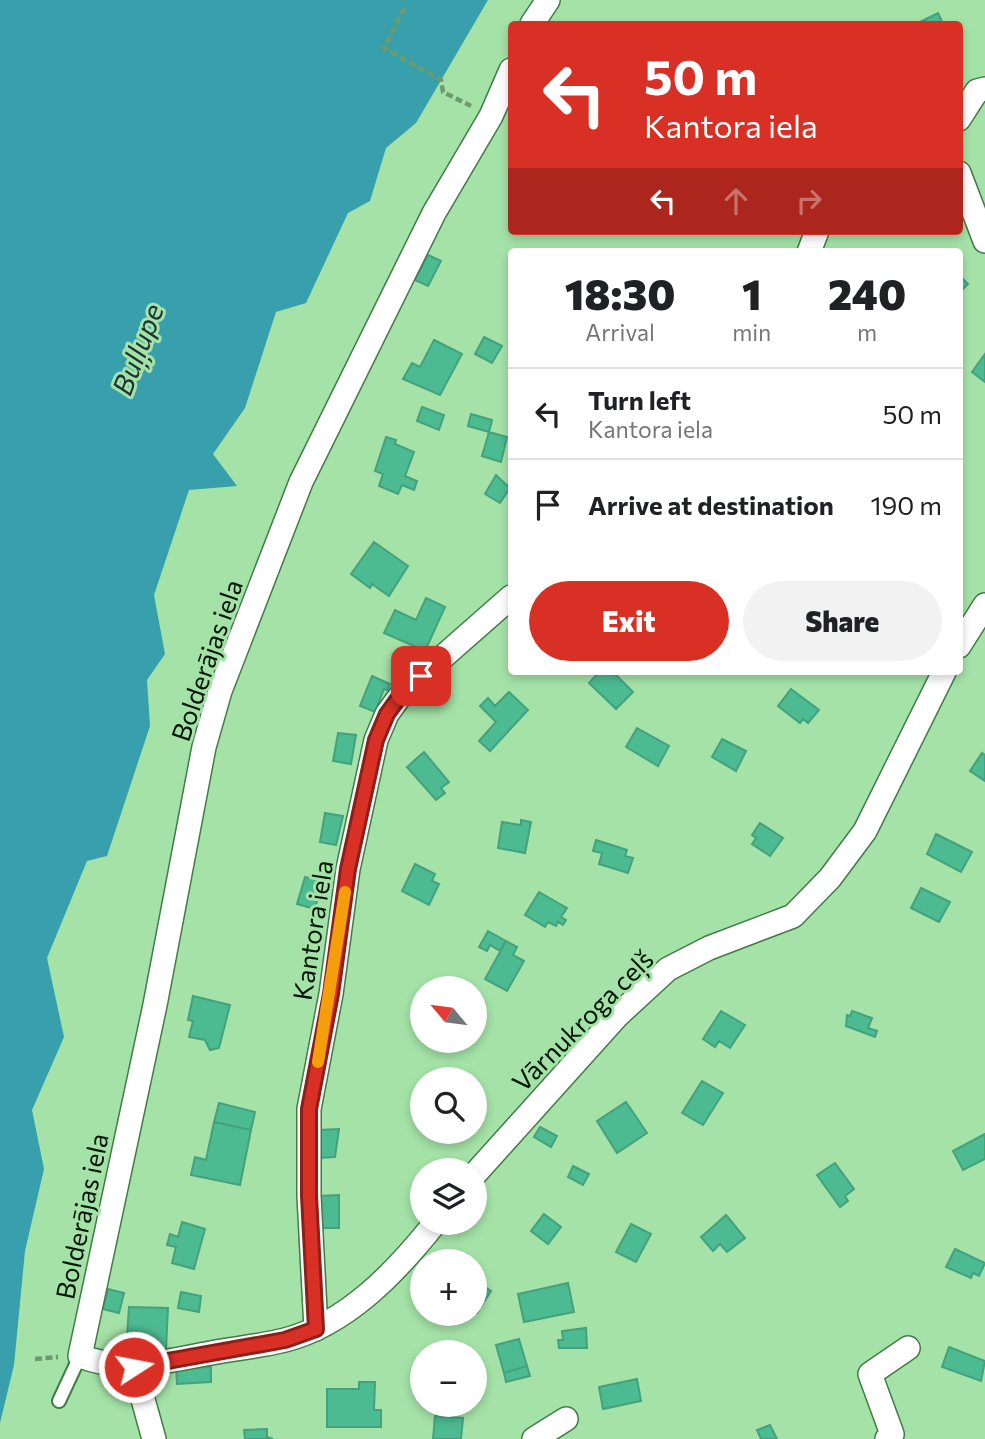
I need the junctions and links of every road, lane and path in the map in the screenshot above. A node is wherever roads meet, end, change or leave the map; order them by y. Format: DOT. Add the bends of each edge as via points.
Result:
graph roads {
  1 [pos="548,0"];
  2 [pos="404,8"];
  3 [pos="534,21"];
  4 [pos="508,77"];
  5 [pos="985,89"];
  6 [pos="963,113"];
  7 [pos="491,116"];
  8 [pos="963,184"];
  9 [pos="985,242"];
  10 [pos="508,600"];
  11 [pos="985,605"];
  12 [pos="963,640"];
  13 [pos="943,675"];
  14 [pos="487,1161"];
  15 [pos="424,1235"];
  16 [pos="316,1329"];
  17 [pos="908,1348"];
  18 [pos="79,1356"];
  19 [pos="134,1367"];
  20 [pos="58,1401"];
  21 [pos="566,1419"];
  22 [pos="154,1439"];
  23 [pos="534,1439"];
  24 [pos="887,1439"];
  1 -- 3 [label="street"];
  2 -- 7 [label="path" via="384,48 441,80 443,92"];
  4 -- 7 [label="street, Bolderājas iela"];
  5 -- 6 [label="street" via="977,90"];
  7 -- 18 [label="street, Bolderājas iela" via="434,214 301,482 220,691 204,747 155,1005"];
  8 -- 9 [label="street"];
  10 -- 16 [label="street, Kantora iela" via="403,692 376,740 348,869 309,1109"];
  11 -- 12 [label="street"];
  13 -- 14 [label="street, Vārnukroga ceļš" via="865,831 830,878 793,916 668,969 617,1016"];
  15 -- 16 [label="street" via="352,1308"];
  16 -- 19 [label="street" via="285,1340"];
  17 -- 24 [label="street" via="870,1374 892,1434"];
  18 -- 19 [label="street"];
  18 -- 20 [label="lane"];
  19 -- 22 [label="street"];
  21 -- 23 [label="street"];
}
